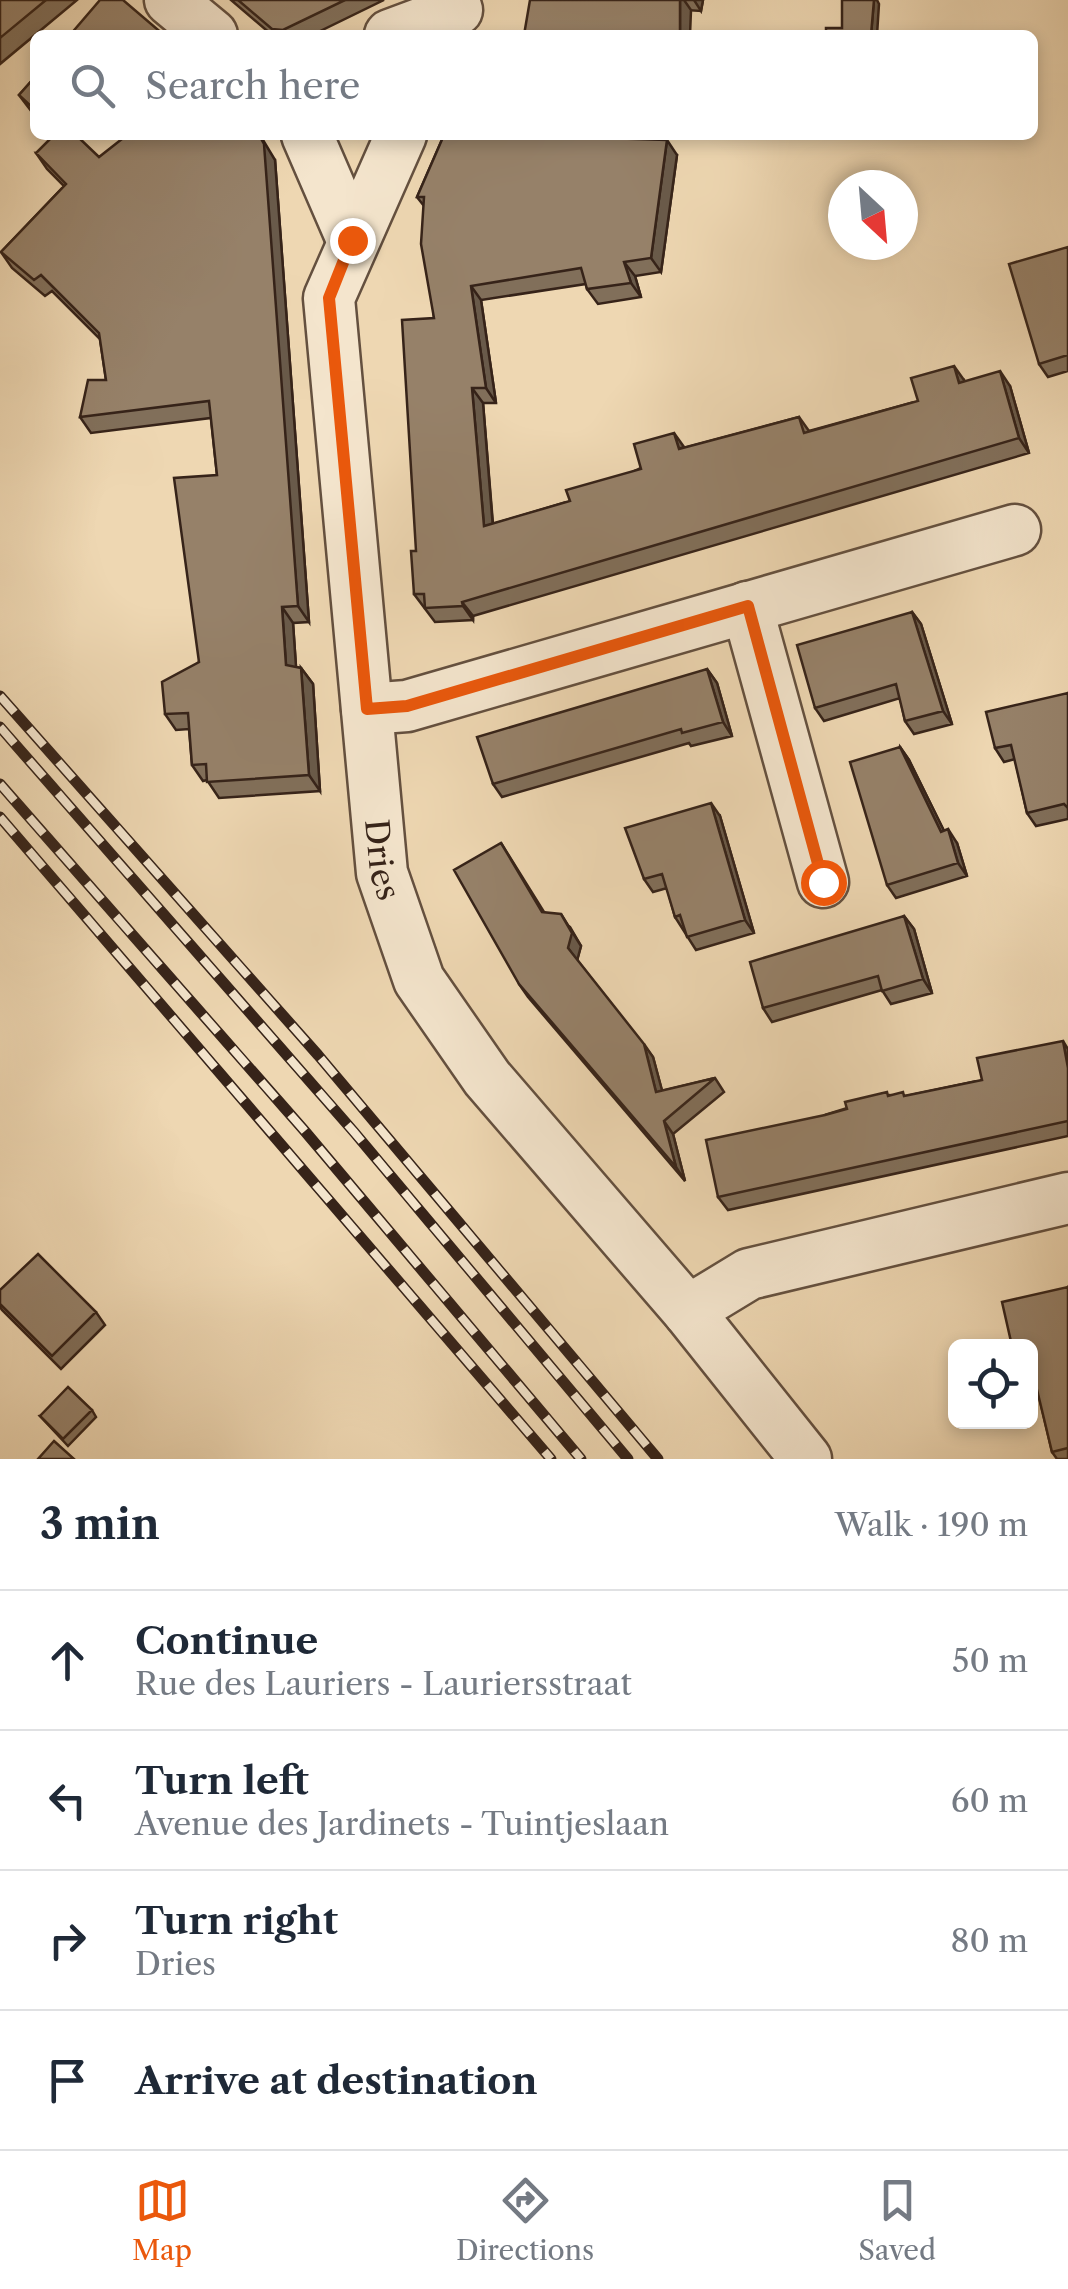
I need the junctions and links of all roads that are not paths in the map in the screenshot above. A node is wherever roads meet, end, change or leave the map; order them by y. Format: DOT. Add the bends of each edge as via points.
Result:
graph roads {
  1 [pos="170,0"];
  2 [pos="456,15"];
  3 [pos="206,30"];
  4 [pos="406,30"];
  5 [pos="309,140"];
  6 [pos="399,140"];
  7 [pos="352,240"];
  8 [pos="1015,530"];
  9 [pos="748,606"];
  10 [pos="367,709"];
  11 [pos="823,882"];
  12 [pos="1068,1198"];
  13 [pos="688,1311"];
  14 [pos="806,1459"];
  1 -- 3 [label="street"];
  2 -- 4 [label="street"];
  5 -- 7 [label="street"];
  6 -- 7 [label="street, Dries"];
  7 -- 10 [label="street, Dries" via="329,298"];
  8 -- 9 [label="street"];
  9 -- 10 [label="street" via="407,706"];
  9 -- 11 [label="street"];
  10 -- 13 [label="street, Dries" via="382,873 420,980 488,1078"];
  12 -- 13 [label="street" via="749,1274"];
  13 -- 14 [label="street, Dries"];
}
